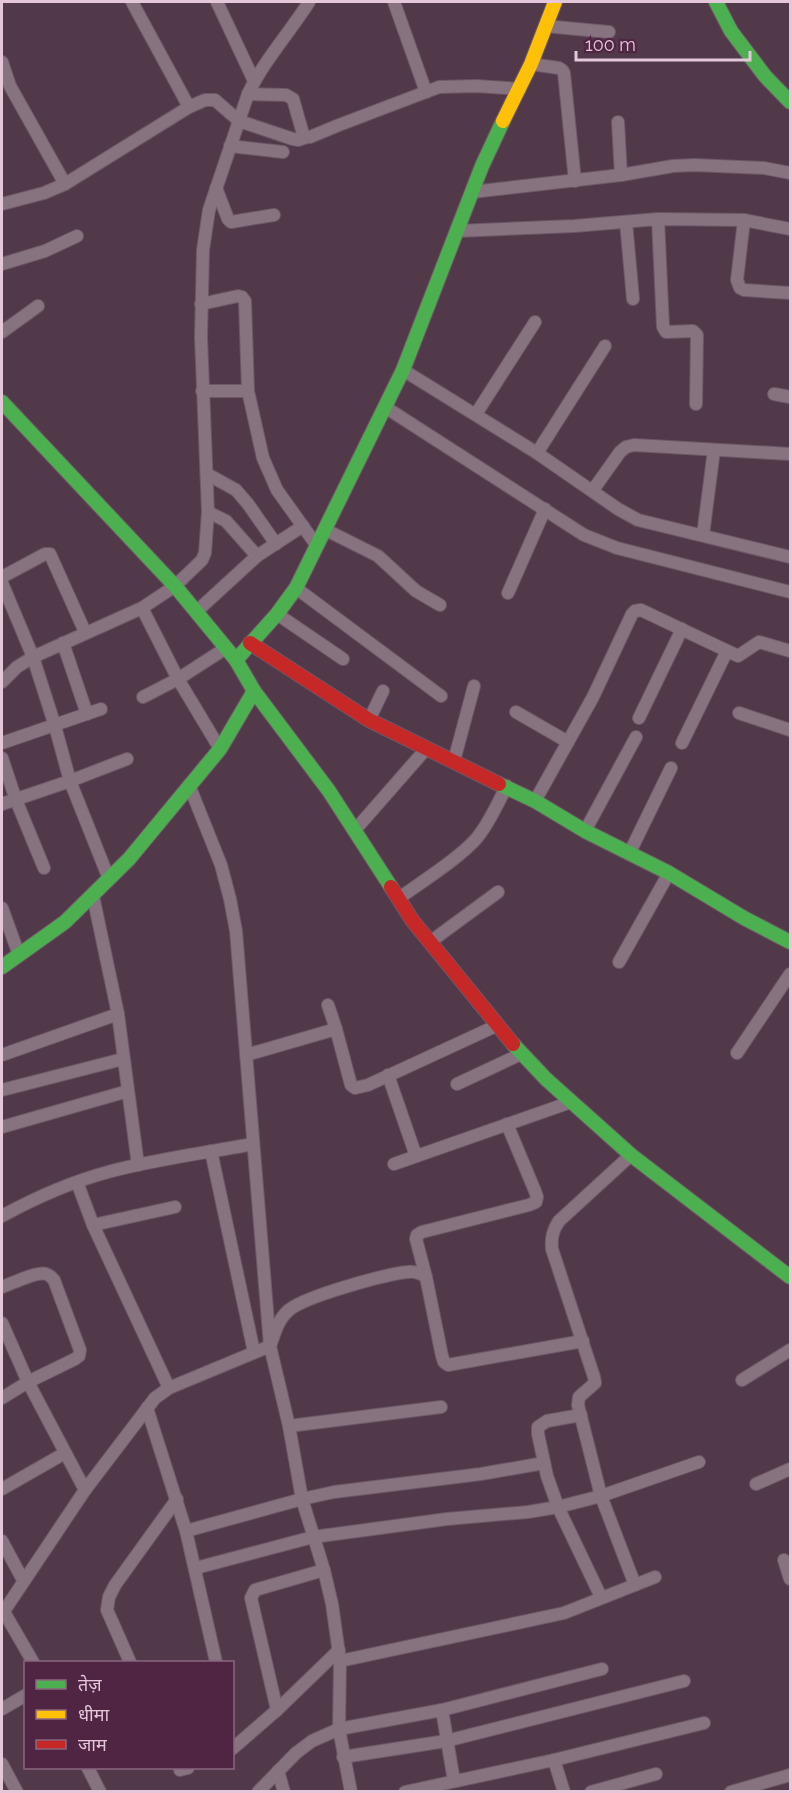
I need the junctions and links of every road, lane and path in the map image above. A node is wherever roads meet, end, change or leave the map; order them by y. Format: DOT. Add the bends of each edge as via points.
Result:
graph roads {
  1 [pos="132,2"];
  2 [pos="217,2"];
  3 [pos="309,2"];
  4 [pos="394,2"];
  5 [pos="555,2"];
  6 [pos="716,2"];
  7 [pos="545,26"];
  8 [pos="609,32"];
  9 [pos="2,62"];
  10 [pos="531,64"];
  11 [pos="254,81"];
  12 [pos="6,88"];
  13 [pos="520,89"];
  14 [pos="426,92"];
  15 [pos="248,94"];
  16 [pos="790,102"];
  17 [pos="189,107"];
  18 [pos="238,121"];
  19 [pos="618,122"];
  20 [pos="308,137"];
  21 [pos="230,146"];
  22 [pos="283,152"];
  23 [pos="790,173"];
  24 [pos="621,175"];
  25 [pos="575,181"];
  26 [pos="64,184"];
  27 [pos="216,188"];
  28 [pos="472,192"];
  29 [pos="2,204"];
  30 [pos="274,215"];
  31 [pos="658,219"];
  32 [pos="744,220"];
  33 [pos="626,222"];
  34 [pos="790,229"];
  35 [pos="457,231"];
  36 [pos="77,236"];
  37 [pos="2,264"];
  38 [pos="790,293"];
  39 [pos="633,299"];
  40 [pos="201,304"];
  41 [pos="38,306"];
  42 [pos="534,322"];
  43 [pos="2,332"];
  44 [pos="605,346"];
  45 [pos="403,370"];
  46 [pos="202,391"];
  47 [pos="248,391"];
  48 [pos="774,394"];
  49 [pos="790,397"];
  50 [pos="2,402"];
  51 [pos="696,404"];
  52 [pos="385,407"];
  53 [pos="476,414"];
  54 [pos="714,450"];
  55 [pos="537,453"];
  56 [pos="790,454"];
  57 [pos="207,474"];
  58 [pos="593,490"];
  59 [pos="545,509"];
  60 [pos="208,512"];
  61 [pos="303,526"];
  62 [pos="326,530"];
  63 [pos="703,535"];
  64 [pos="276,544"];
  65 [pos="317,546"];
  66 [pos="257,556"];
  67 [pos="790,557"];
  68 [pos="2,576"];
  69 [pos="2,583"];
  70 [pos="175,586"];
  71 [pos="296,588"];
  72 [pos="790,592"];
  73 [pos="508,593"];
  74 [pos="4,596"];
  75 [pos="440,605"];
  76 [pos="141,608"];
  77 [pos="197,612"];
  78 [pos="277,614"];
  79 [pos="682,629"];
  80 [pos="85,632"];
  81 [pos="63,643"];
  82 [pos="250,643"];
  83 [pos="226,648"];
  84 [pos="727,651"];
  85 [pos="790,651"];
  86 [pos="33,657"];
  87 [pos="343,659"];
  88 [pos="236,660"];
  89 [pos="178,678"];
  90 [pos="2,682"];
  91 [pos="474,686"];
  92 [pos="254,691"];
  93 [pos="383,691"];
  94 [pos="441,696"];
  95 [pos="143,697"];
  96 [pos="101,709"];
  97 [pos="516,712"];
  98 [pos="739,713"];
  99 [pos="87,714"];
  100 [pos="639,718"];
  101 [pos="369,720"];
  102 [pos="55,726"];
  103 [pos="790,730"];
  104 [pos="636,737"];
  105 [pos="568,742"];
  106 [pos="682,743"];
  107 [pos="2,744"];
  108 [pos="219,749"];
  109 [pos="426,749"];
  110 [pos="2,758"];
  111 [pos="127,759"];
  112 [pos="454,761"];
  113 [pos="671,768"];
  114 [pos="70,781"];
  115 [pos="189,785"];
  116 [pos="507,786"];
  117 [pos="16,800"];
  118 [pos="535,801"];
  119 [pos="2,804"];
  120 [pos="355,830"];
  121 [pos="585,831"];
  122 [pos="629,854"];
  123 [pos="44,868"];
  124 [pos="669,873"];
  125 [pos="109,879"];
  126 [pos="498,892"];
  127 [pos="93,896"];
  128 [pos="398,899"];
  129 [pos="2,908"];
  130 [pos="430,942"];
  131 [pos="790,942"];
  132 [pos="19,955"];
  133 [pos="619,962"];
  134 [pos="2,967"];
  135 [pos="790,974"];
  136 [pos="328,1005"];
  137 [pos="118,1014"];
  138 [pos="498,1025"];
  139 [pos="336,1029"];
  140 [pos="737,1053"];
  141 [pos="521,1054"];
  142 [pos="246,1055"];
  143 [pos="2,1056"];
  144 [pos="123,1059"];
  145 [pos="388,1075"];
  146 [pos="457,1084"];
  147 [pos="2,1090"];
  148 [pos="128,1091"];
  149 [pos="571,1102"];
  150 [pos="507,1124"];
  151 [pos="2,1127"];
  152 [pos="253,1144"];
  153 [pos="211,1151"];
  154 [pos="631,1155"];
  155 [pos="416,1156"];
  156 [pos="394,1164"];
  157 [pos="138,1165"];
  158 [pos="77,1182"];
  159 [pos="175,1208"];
  160 [pos="2,1216"];
  161 [pos="93,1225"];
  162 [pos="426,1277"];
  163 [pos="790,1277"];
  164 [pos="2,1287"];
  165 [pos="2,1323"];
  166 [pos="583,1341"];
  167 [pos="270,1346"];
  168 [pos="790,1350"];
  169 [pos="254,1352"];
  170 [pos="742,1380"];
  171 [pos="28,1382"];
  172 [pos="169,1388"];
  173 [pos="2,1398"];
  174 [pos="441,1407"];
  175 [pos="147,1408"];
  176 [pos="581,1415"];
  177 [pos="289,1426"];
  178 [pos="65,1453"];
  179 [pos="699,1462"];
  180 [pos="544,1463"];
  181 [pos="790,1469"];
  182 [pos="756,1484"];
  183 [pos="2,1490"];
  184 [pos="85,1490"];
  185 [pos="601,1496"];
  186 [pos="302,1498"];
  187 [pos="177,1499"];
  188 [pos="558,1507"];
  189 [pos="186,1531"];
  190 [pos="313,1537"];
  191 [pos="2,1541"];
  192 [pos="784,1560"];
  193 [pos="196,1568"];
  194 [pos="324,1570"];
  195 [pos="655,1577"];
  196 [pos="790,1579"];
  197 [pos="23,1580"];
  198 [pos="635,1585"];
  199 [pos="600,1597"];
  200 [pos="3,1613"];
  201 [pos="339,1655"];
  202 [pos="32,1661"];
  203 [pos="130,1661"];
  204 [pos="216,1661"];
  205 [pos="602,1669"];
  206 [pos="684,1681"];
  207 [pos="24,1696"];
  208 [pos="2,1709"];
  209 [pos="277,1710"];
  210 [pos="442,1710"];
  211 [pos="704,1723"];
  212 [pos="339,1729"];
  213 [pos="446,1741"];
  214 [pos="234,1748"];
  215 [pos="343,1757"];
  216 [pos="554,1760"];
  217 [pos="2,1764"];
  218 [pos="89,1769"];
  219 [pos="278,1771"];
  220 [pos="656,1774"];
  221 [pos="790,1775"];
  222 [pos="454,1781"];
  223 [pos="97,1790"];
  224 [pos="739,1790"];
  225 [pos="17,1791"];
  226 [pos="258,1791"];
  227 [pos="284,1791"];
  228 [pos="351,1791"];
  229 [pos="405,1791"];
  230 [pos="564,1791"];
  231 [pos="591,1791"];
  1 -- 17 [label="street"];
  2 -- 11 [label="street"];
  3 -- 11 [label="street"];
  4 -- 14 [label="street"];
  5 -- 7 [label="street"];
  6 -- 16 [label="street" via="731,31"];
  7 -- 8 [label="street"];
  7 -- 10 [label="street"];
  9 -- 12 [label="street"];
  10 -- 13 [label="street"];
  10 -- 25 [label="street" via="559,68 564,74"];
  11 -- 15 [label="street"];
  12 -- 26 [label="street"];
  13 -- 14 [label="street" via="454,86"];
  13 -- 28 [label="street"];
  14 -- 20 [label="street"];
  15 -- 18 [label="street"];
  15 -- 20 [label="street" via="286,95 293,99 303,134"];
  17 -- 18 [label="street" via="215,100"];
  17 -- 26 [label="street"];
  18 -- 20 [label="street" via="293,139"];
  18 -- 21 [label="street"];
  19 -- 24 [label="street"];
  21 -- 22 [label="street"];
  21 -- 27 [label="street"];
  23 -- 24 [label="street" via="694,165"];
  24 -- 25 [label="street"];
  25 -- 28 [label="street"];
  26 -- 29 [label="street"];
  27 -- 30 [label="street" via="231,222"];
  27 -- 40 [label="street" via="206,228"];
  28 -- 35 [label="street"];
  31 -- 32 [label="street"];
  31 -- 33 [label="street"];
  31 -- 51 [label="street" via="663,327 666,332 693,331 698,335"];
  32 -- 34 [label="street"];
  32 -- 38 [label="street" via="737,280 740,288"];
  33 -- 35 [label="street"];
  33 -- 39 [label="street"];
  35 -- 45 [label="street"];
  36 -- 37 [label="street"];
  40 -- 46 [label="street"];
  40 -- 47 [label="street" via="242,297"];
  41 -- 43 [label="street"];
  42 -- 53 [label="street"];
  44 -- 55 [label="street"];
  45 -- 52 [label="street"];
  45 -- 53 [label="street"];
  46 -- 47 [label="street"];
  46 -- 57 [label="street"];
  47 -- 61 [label="street" via="270,476"];
  48 -- 49 [label="street"];
  50 -- 70 [label="street"];
  52 -- 59 [label="street"];
  52 -- 62 [label="street"];
  53 -- 55 [label="street"];
  54 -- 56 [label="street"];
  54 -- 58 [label="street" via="643,444 626,447"];
  54 -- 63 [label="street"];
  55 -- 58 [label="street"];
  57 -- 60 [label="street"];
  57 -- 64 [label="street" via="236,490"];
  58 -- 63 [label="street" via="638,520"];
  59 -- 72 [label="street" via="602,543"];
  59 -- 73 [label="street"];
  60 -- 66 [label="street" via="226,521"];
  60 -- 70 [label="street" via="202,560"];
  61 -- 64 [label="street"];
  61 -- 65 [label="street"];
  62 -- 65 [label="street"];
  62 -- 75 [label="street" via="378,556 416,591"];
  63 -- 67 [label="street"];
  64 -- 66 [label="street"];
  65 -- 71 [label="street"];
  66 -- 77 [label="street"];
  68 -- 80 [label="street" via="50,554"];
  69 -- 74 [label="street"];
  70 -- 76 [label="street"];
  70 -- 77 [label="street"];
  71 -- 78 [label="street"];
  71 -- 94 [label="street"];
  74 -- 86 [label="street"];
  76 -- 80 [label="street"];
  76 -- 89 [label="street"];
  77 -- 83 [label="street"];
  78 -- 82 [label="street"];
  78 -- 87 [label="street"];
  79 -- 84 [label="street"];
  79 -- 100 [label="street"];
  79 -- 105 [label="street" via="641,610 635,611"];
  80 -- 81 [label="street"];
  81 -- 86 [label="street"];
  81 -- 99 [label="street"];
  82 -- 88 [label="street"];
  82 -- 101 [label="street"];
  83 -- 88 [label="street"];
  83 -- 89 [label="street"];
  84 -- 85 [label="street" via="738,656 759,642"];
  84 -- 106 [label="street"];
  86 -- 90 [label="street"];
  86 -- 102 [label="street"];
  88 -- 92 [label="street"];
  89 -- 95 [label="street"];
  89 -- 108 [label="street"];
  91 -- 112 [label="street"];
  92 -- 108 [label="street"];
  92 -- 120 [label="street"];
  93 -- 101 [label="street"];
  96 -- 99 [label="street"];
  97 -- 105 [label="street"];
  98 -- 103 [label="street"];
  99 -- 102 [label="street"];
  101 -- 109 [label="street"];
  102 -- 107 [label="street"];
  102 -- 114 [label="street"];
  104 -- 121 [label="street"];
  105 -- 118 [label="street"];
  108 -- 115 [label="street"];
  109 -- 112 [label="street"];
  109 -- 120 [label="street"];
  110 -- 117 [label="street"];
  111 -- 114 [label="street"];
  112 -- 116 [label="street"];
  113 -- 122 [label="street"];
  114 -- 117 [label="street"];
  114 -- 125 [label="street"];
  115 -- 125 [label="street"];
  115 -- 142 [label="street" via="221,865 230,899"];
  116 -- 118 [label="street"];
  116 -- 128 [label="street" via="474,841"];
  117 -- 119 [label="street"];
  117 -- 123 [label="street"];
  118 -- 121 [label="street"];
  120 -- 128 [label="street"];
  121 -- 122 [label="street"];
  122 -- 124 [label="street"];
  124 -- 131 [label="street"];
  124 -- 133 [label="street"];
  125 -- 127 [label="street"];
  126 -- 130 [label="street"];
  127 -- 132 [label="street"];
  127 -- 137 [label="street"];
  128 -- 130 [label="street"];
  129 -- 132 [label="street"];
  130 -- 138 [label="street"];
  132 -- 134 [label="street"];
  135 -- 140 [label="street"];
  136 -- 139 [label="street"];
  137 -- 143 [label="street"];
  137 -- 144 [label="street"];
  138 -- 141 [label="street"];
  138 -- 145 [label="street"];
  139 -- 142 [label="street"];
  139 -- 145 [label="street" via="351,1085 369,1085"];
  141 -- 146 [label="street"];
  141 -- 149 [label="street"];
  142 -- 152 [label="street"];
  144 -- 147 [label="street"];
  144 -- 148 [label="street"];
  145 -- 155 [label="street"];
  148 -- 151 [label="street"];
  148 -- 157 [label="street"];
  149 -- 150 [label="street"];
  149 -- 154 [label="street"];
  150 -- 155 [label="street"];
  150 -- 162 [label="street" via="536,1202 417,1235"];
  152 -- 153 [label="street"];
  152 -- 167 [label="street"];
  153 -- 157 [label="street"];
  153 -- 169 [label="street"];
  154 -- 163 [label="street"];
  154 -- 166 [label="street" via="559,1221 551,1238"];
  155 -- 156 [label="street"];
  157 -- 158 [label="street"];
  158 -- 160 [label="street"];
  158 -- 161 [label="street"];
  159 -- 161 [label="street"];
  161 -- 172 [label="street"];
  162 -- 166 [label="street" via="442,1356 448,1365"];
  162 -- 167 [label="street" via="410,1272 304,1301 280,1319"];
  164 -- 171 [label="street" via="36,1275 49,1275 80,1350 75,1359"];
  165 -- 171 [label="street"];
  166 -- 176 [label="street" via="595,1383 579,1397"];
  167 -- 169 [label="street"];
  167 -- 177 [label="street"];
  168 -- 170 [label="street"];
  169 -- 172 [label="street"];
  171 -- 173 [label="street"];
  171 -- 178 [label="street"];
  172 -- 175 [label="street"];
  174 -- 177 [label="street"];
  175 -- 184 [label="street"];
  175 -- 187 [label="street"];
  176 -- 180 [label="street" via="547,1421 538,1427"];
  176 -- 185 [label="street"];
  177 -- 186 [label="street"];
  178 -- 183 [label="street"];
  178 -- 184 [label="street"];
  179 -- 185 [label="street"];
  180 -- 186 [label="street"];
  180 -- 188 [label="street"];
  181 -- 182 [label="street"];
  184 -- 197 [label="street"];
  185 -- 188 [label="street"];
  185 -- 198 [label="street"];
  186 -- 189 [label="street"];
  186 -- 190 [label="street"];
  187 -- 189 [label="street"];
  187 -- 203 [label="street" via="109,1597 107,1610"];
  188 -- 190 [label="street"];
  188 -- 199 [label="street"];
  189 -- 193 [label="street"];
  190 -- 193 [label="street"];
  190 -- 194 [label="street"];
  191 -- 197 [label="street"];
  192 -- 196 [label="street"];
  193 -- 204 [label="street"];
  194 -- 201 [label="street"];
  194 -- 209 [label="street" via="255,1590 251,1598"];
  195 -- 198 [label="street"];
  197 -- 200 [label="street"];
  198 -- 199 [label="street"];
  199 -- 201 [label="street" via="547,1617"];
  200 -- 202 [label="street"];
  201 -- 209 [label="street"];
  201 -- 212 [label="street"];
  205 -- 210 [label="street"];
  206 -- 213 [label="street"];
  207 -- 208 [label="street"];
  209 -- 214 [label="street"];
  210 -- 212 [label="street"];
  210 -- 213 [label="street"];
  211 -- 216 [label="street"];
  212 -- 215 [label="street"];
  212 -- 219 [label="street" via="312,1741"];
  213 -- 215 [label="street"];
  213 -- 222 [label="street"];
  215 -- 228 [label="street"];
  216 -- 222 [label="street"];
  216 -- 230 [label="street"];
  217 -- 225 [label="street"];
  218 -- 223 [label="street"];
  219 -- 226 [label="street"];
  219 -- 227 [label="street"];
  220 -- 231 [label="street"];
  221 -- 224 [label="street"];
  222 -- 229 [label="street"];
}
